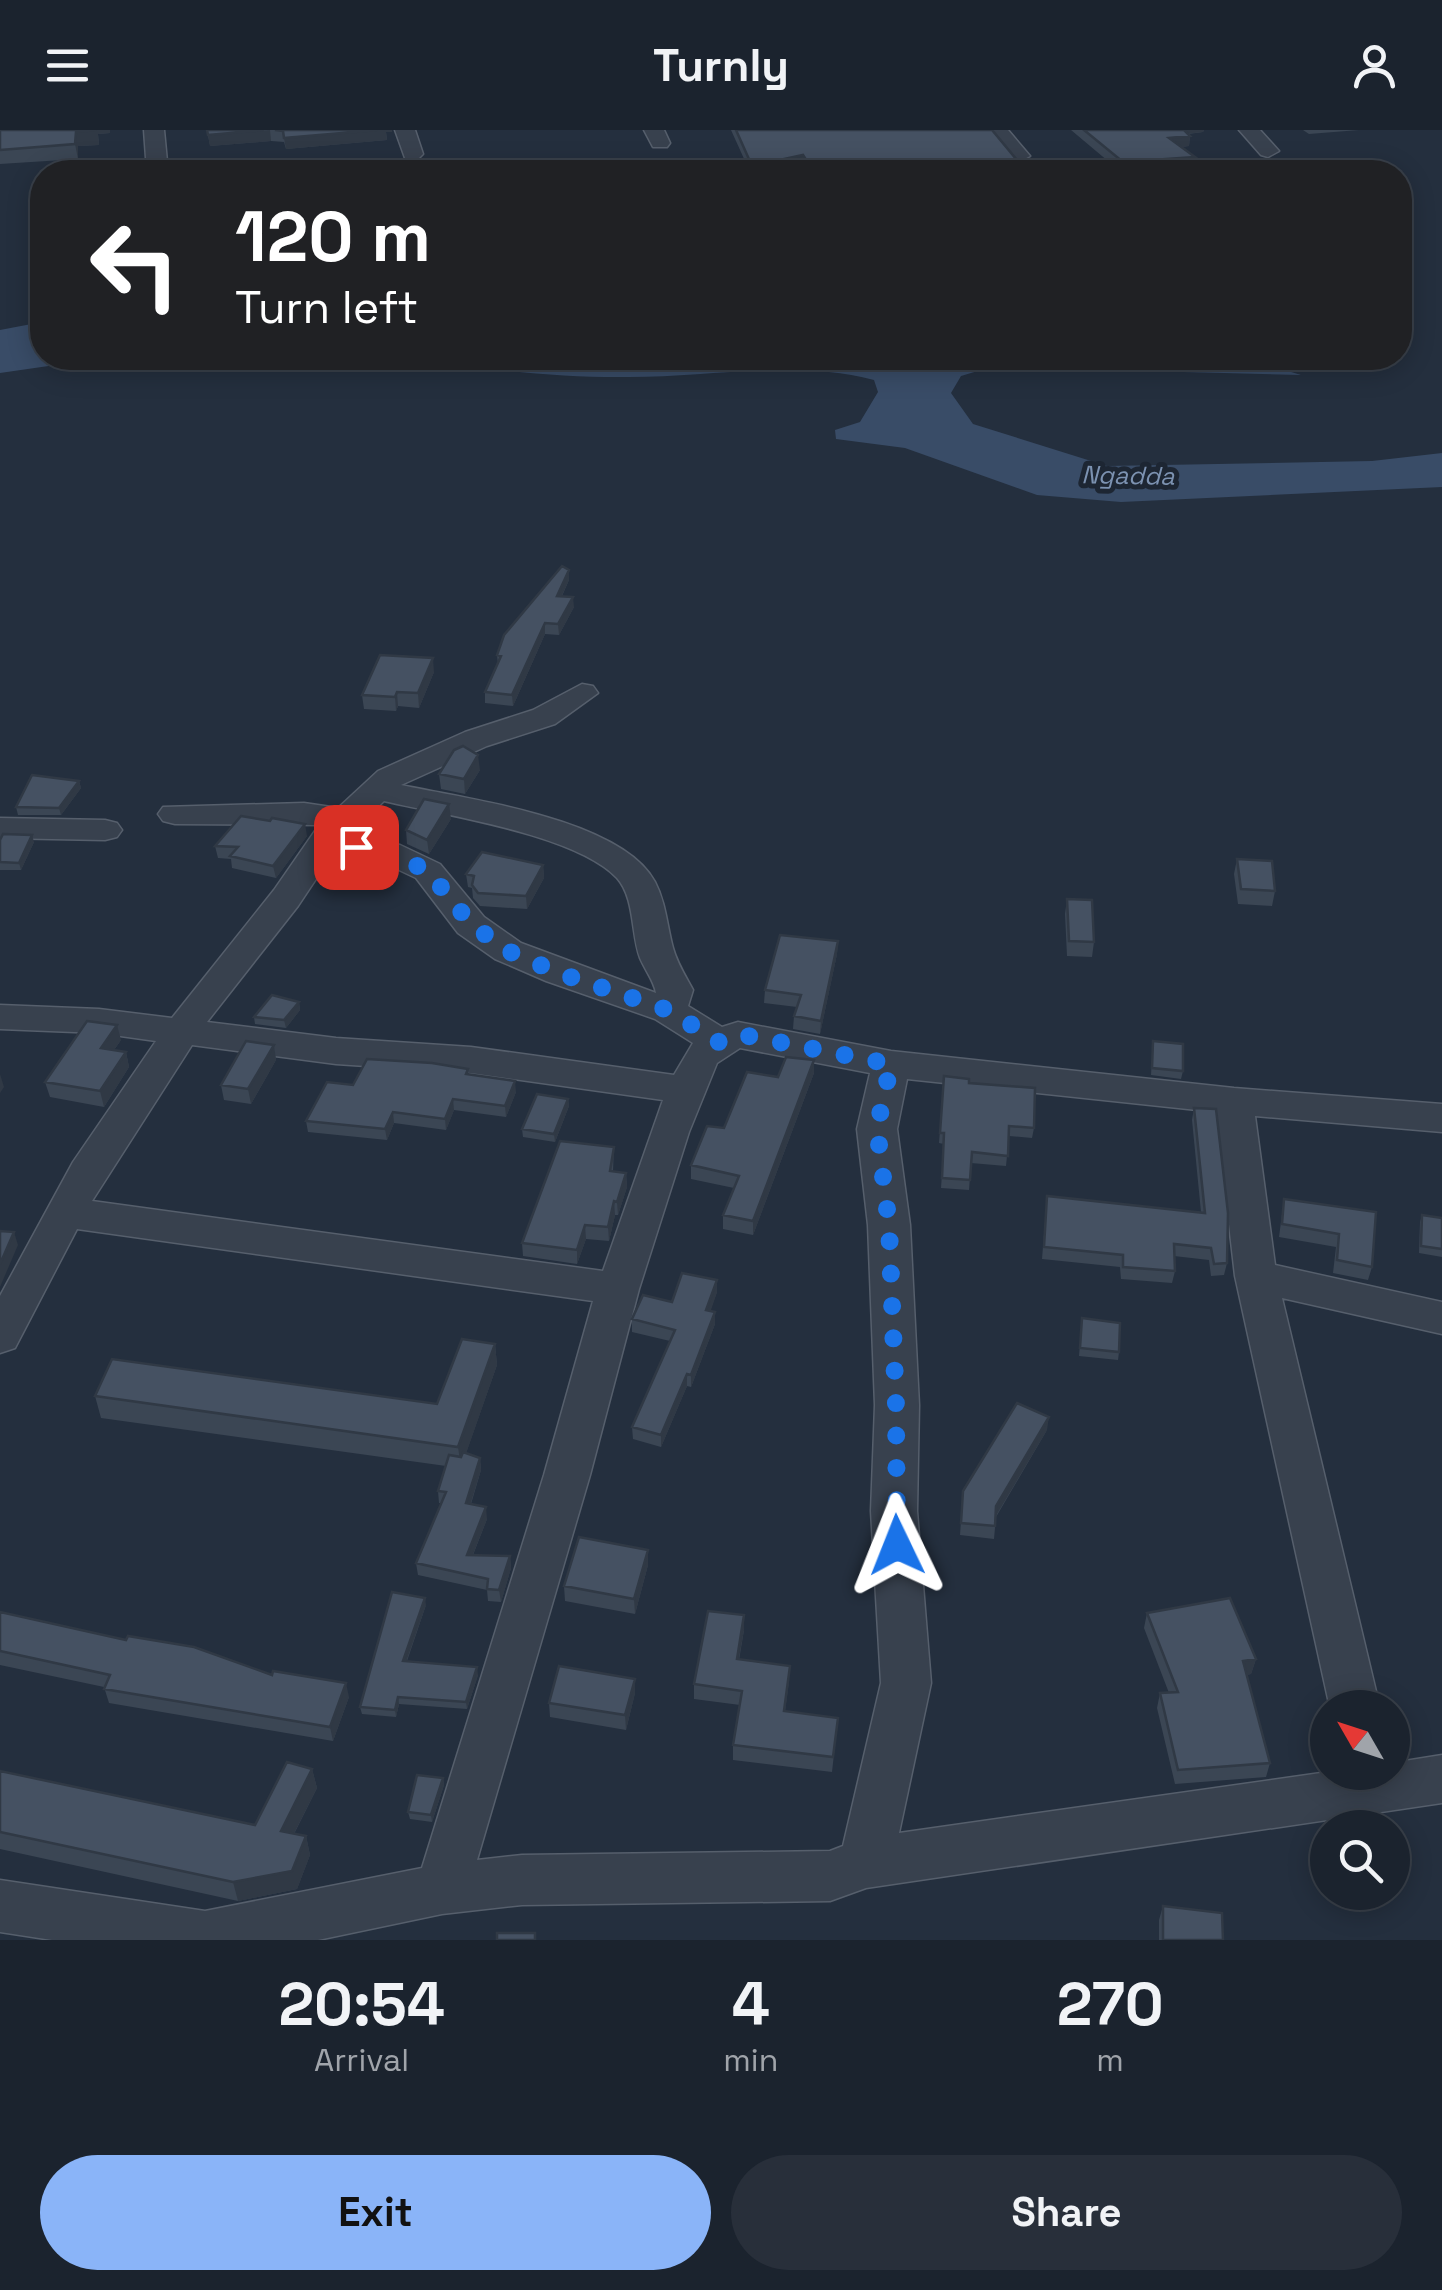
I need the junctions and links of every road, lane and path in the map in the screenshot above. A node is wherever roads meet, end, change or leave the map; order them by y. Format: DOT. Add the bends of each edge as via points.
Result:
graph roads {
  1 [pos="154,130"];
  2 [pos="405,130"];
  3 [pos="997,130"];
  4 [pos="1249,130"];
  5 [pos="1268,150"];
  6 [pos="412,154"];
  7 [pos="1019,156"];
  8 [pos="157,160"];
  9 [pos="582,693"];
  10 [pos="377,790"];
  11 [pos="175,814"];
  12 [pos="0,828"];
  13 [pos="104,830"];
  14 [pos="335,831"];
  15 [pos="668,1010"];
  16 [pos="0,1017"];
  17 [pos="183,1030"];
  18 [pos="719,1042"];
  19 [pos="891,1064"];
  20 [pos="687,1090"];
  21 [pos="1234,1101"];
  22 [pos="1442,1118"];
  23 [pos="68,1213"];
  24 [pos="1256,1276"];
  25 [pos="618,1289"];
  26 [pos="1442,1318"];
  27 [pos="0,1336"];
  28 [pos="1351,1690"];
  29 [pos="1442,1779"];
  30 [pos="1410,1780"];
  31 [pos="1317,1790"];
  32 [pos="866,1864"];
  33 [pos="442,1889"];
  34 [pos="0,1906"];
  35 [pos="214,1938"];
  1 -- 8 [label="street"];
  2 -- 6 [label="street"];
  3 -- 7 [label="street"];
  4 -- 5 [label="street"];
  9 -- 10 [label="street" via="544,717 476,739"];
  10 -- 14 [label="street"];
  10 -- 15 [label="street" via="534,826 614,857 632,872 644,896 656,953 675,990"];
  11 -- 14 [label="street" via="304,813"];
  12 -- 13 [label="street"];
  14 -- 15 [label="street" via="428,871 471,924 508,951"];
  14 -- 17 [label="street"];
  15 -- 18 [label="street"];
  16 -- 17 [label="street"];
  17 -- 20 [label="street"];
  17 -- 23 [label="street" via="87,1172"];
  18 -- 19 [label="street" via="738,1034"];
  18 -- 20 [label="street" via="701,1056"];
  19 -- 21 [label="street"];
  19 -- 32 [label="street" via="877,1128 889,1225 894,1511 906,1682"];
  20 -- 25 [label="street"];
  21 -- 22 [label="street"];
  21 -- 24 [label="street"];
  23 -- 25 [label="street"];
  23 -- 27 [label="street"];
  24 -- 26 [label="street"];
  24 -- 28 [label="street"];
  25 -- 33 [label="street"];
  29 -- 30 [label="street"];
  31 -- 32 [label="street"];
  32 -- 33 [label="street" via="830,1876 522,1880"];
  33 -- 35 [label="street"];
  34 -- 35 [label="street"];
}
